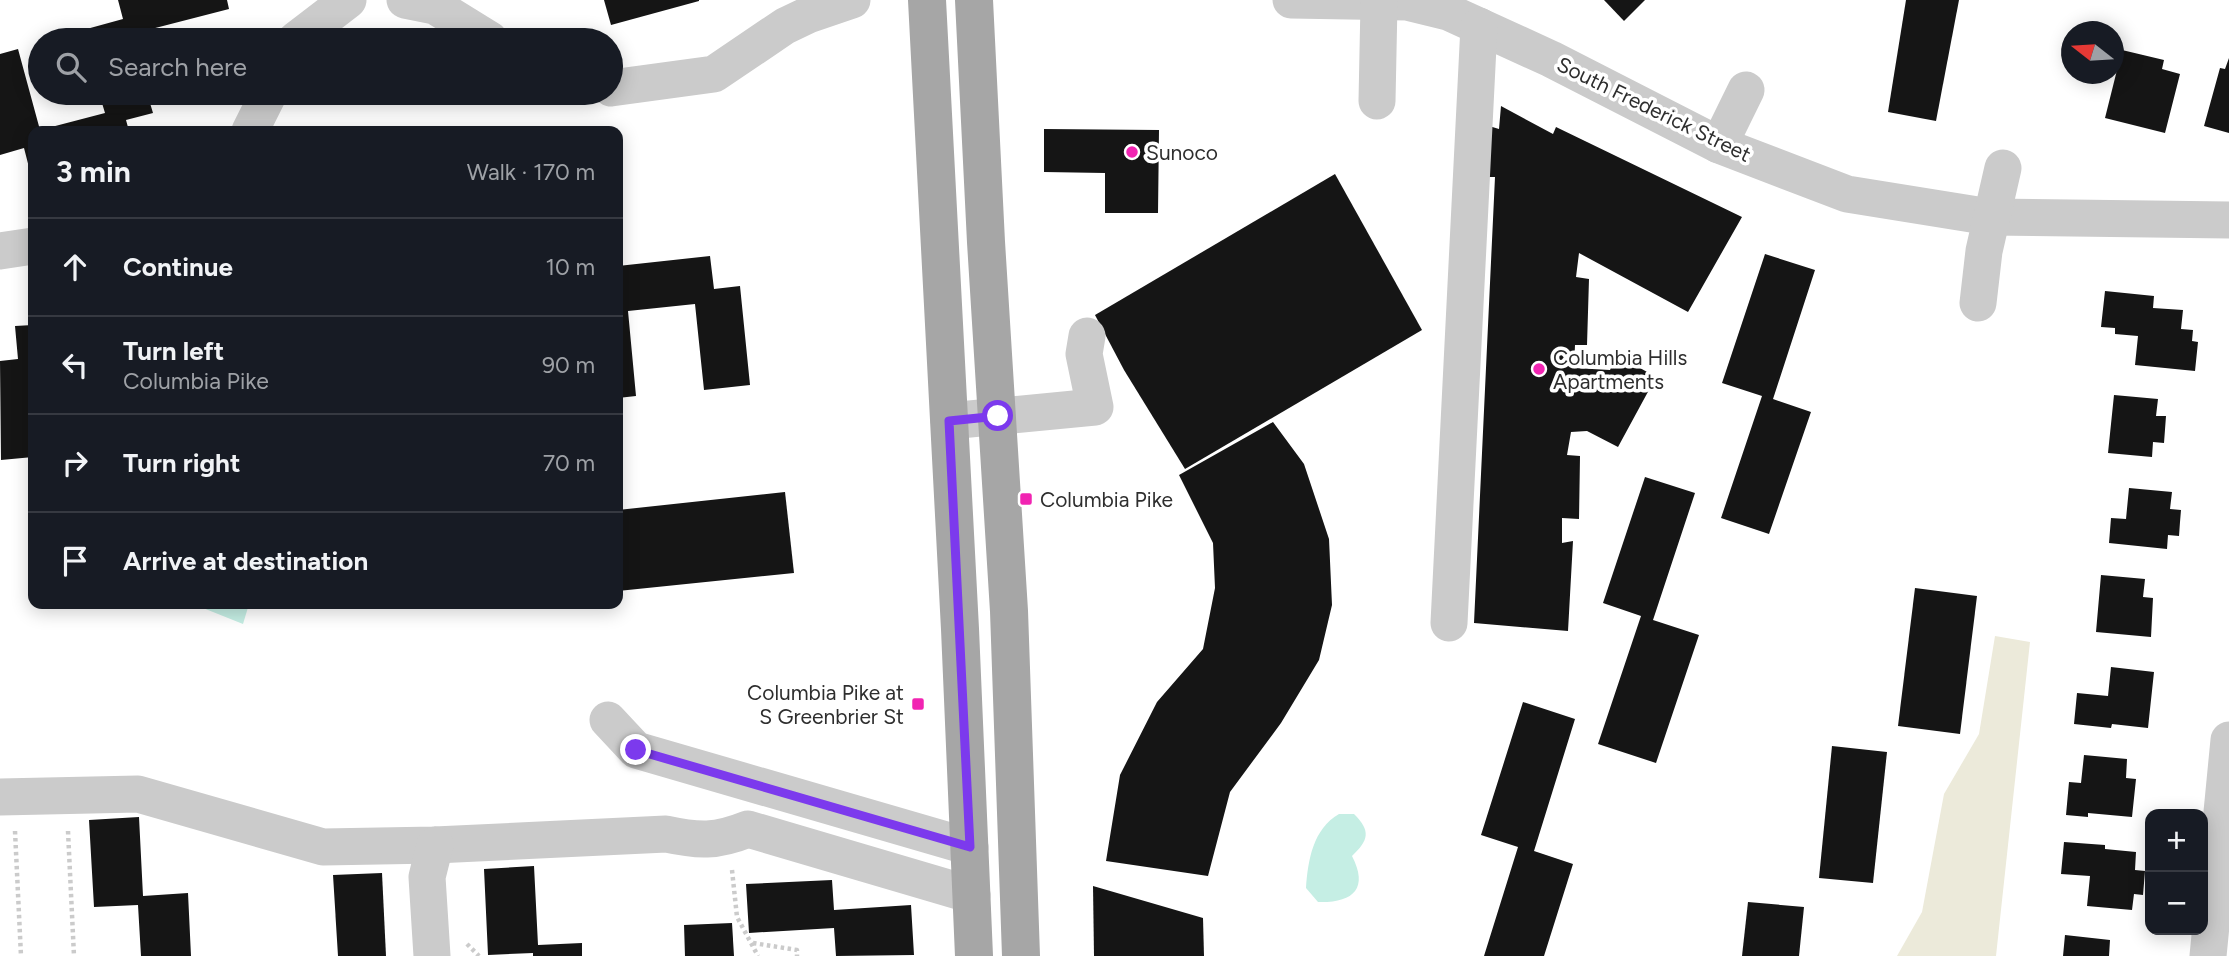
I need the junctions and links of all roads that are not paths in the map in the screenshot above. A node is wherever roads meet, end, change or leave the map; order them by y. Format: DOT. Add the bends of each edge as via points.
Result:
graph roads {
  1 [pos="348,0"];
  2 [pos="405,0"];
  3 [pos="852,0"];
  4 [pos="927,0"];
  5 [pos="974,0"];
  6 [pos="1291,0"];
  7 [pos="1330,1"];
  8 [pos="1398,2"];
  9 [pos="1479,26"];
  10 [pos="312,28"];
  11 [pos="471,28"];
  12 [pos="623,86"];
  13 [pos="1746,90"];
  14 [pos="1377,101"];
  15 [pos="263,105"];
  16 [pos="252,126"];
  17 [pos="1719,145"];
  18 [pos="2003,168"];
  19 [pos="1990,217"];
  20 [pos="2229,220"];
  21 [pos="28,247"];
  22 [pos="0,251"];
  23 [pos="1978,303"];
  24 [pos="1087,336"];
  25 [pos="998,416"];
  26 [pos="949,421"];
  27 [pos="1449,623"];
  28 [pos="608,720"];
  29 [pos="2229,740"];
  30 [pos="7,797"];
  31 [pos="435,845"];
  32 [pos="970,847"];
  33 [pos="972,895"];
  34 [pos="432,956"];
  35 [pos="974,956"];
  36 [pos="1020,956"];
  37 [pos="2208,956"];
  1 -- 10 [label="street"];
  2 -- 11 [label="street" via="435,6"];
  3 -- 12 [label="street" via="785,26 715,75"];
  4 -- 26 [label="main road"];
  5 -- 25 [label="main road"];
  6 -- 7 [label="street, South Frederick Street"];
  7 -- 8 [label="street, South Frederick Street"];
  8 -- 9 [label="street, South Frederick Street" via="1448,12"];
  8 -- 14 [label="street"];
  9 -- 17 [label="street, South Frederick Street"];
  9 -- 27 [label="street"];
  13 -- 17 [label="street"];
  15 -- 16 [label="street"];
  17 -- 19 [label="street, South Frederick Street" via="1847,194"];
  18 -- 19 [label="street"];
  19 -- 20 [label="street, South Frederick Street"];
  19 -- 23 [label="street"];
  21 -- 22 [label="street"];
  24 -- 25 [label="street" via="1084,354 1095,407"];
  25 -- 26 [label="street"];
  25 -- 36 [label="main road"];
  26 -- 32 [label="main road"];
  28 -- 32 [label="street" via="636,750"];
  29 -- 37 [label="street"];
  30 -- 31 [label="street" via="138,794 323,846"];
  31 -- 33 [label="street" via="666,834 696,841 725,838 748,829"];
  31 -- 34 [label="street" via="427,877"];
  32 -- 33 [label="main road"];
  33 -- 35 [label="main road"];
}
